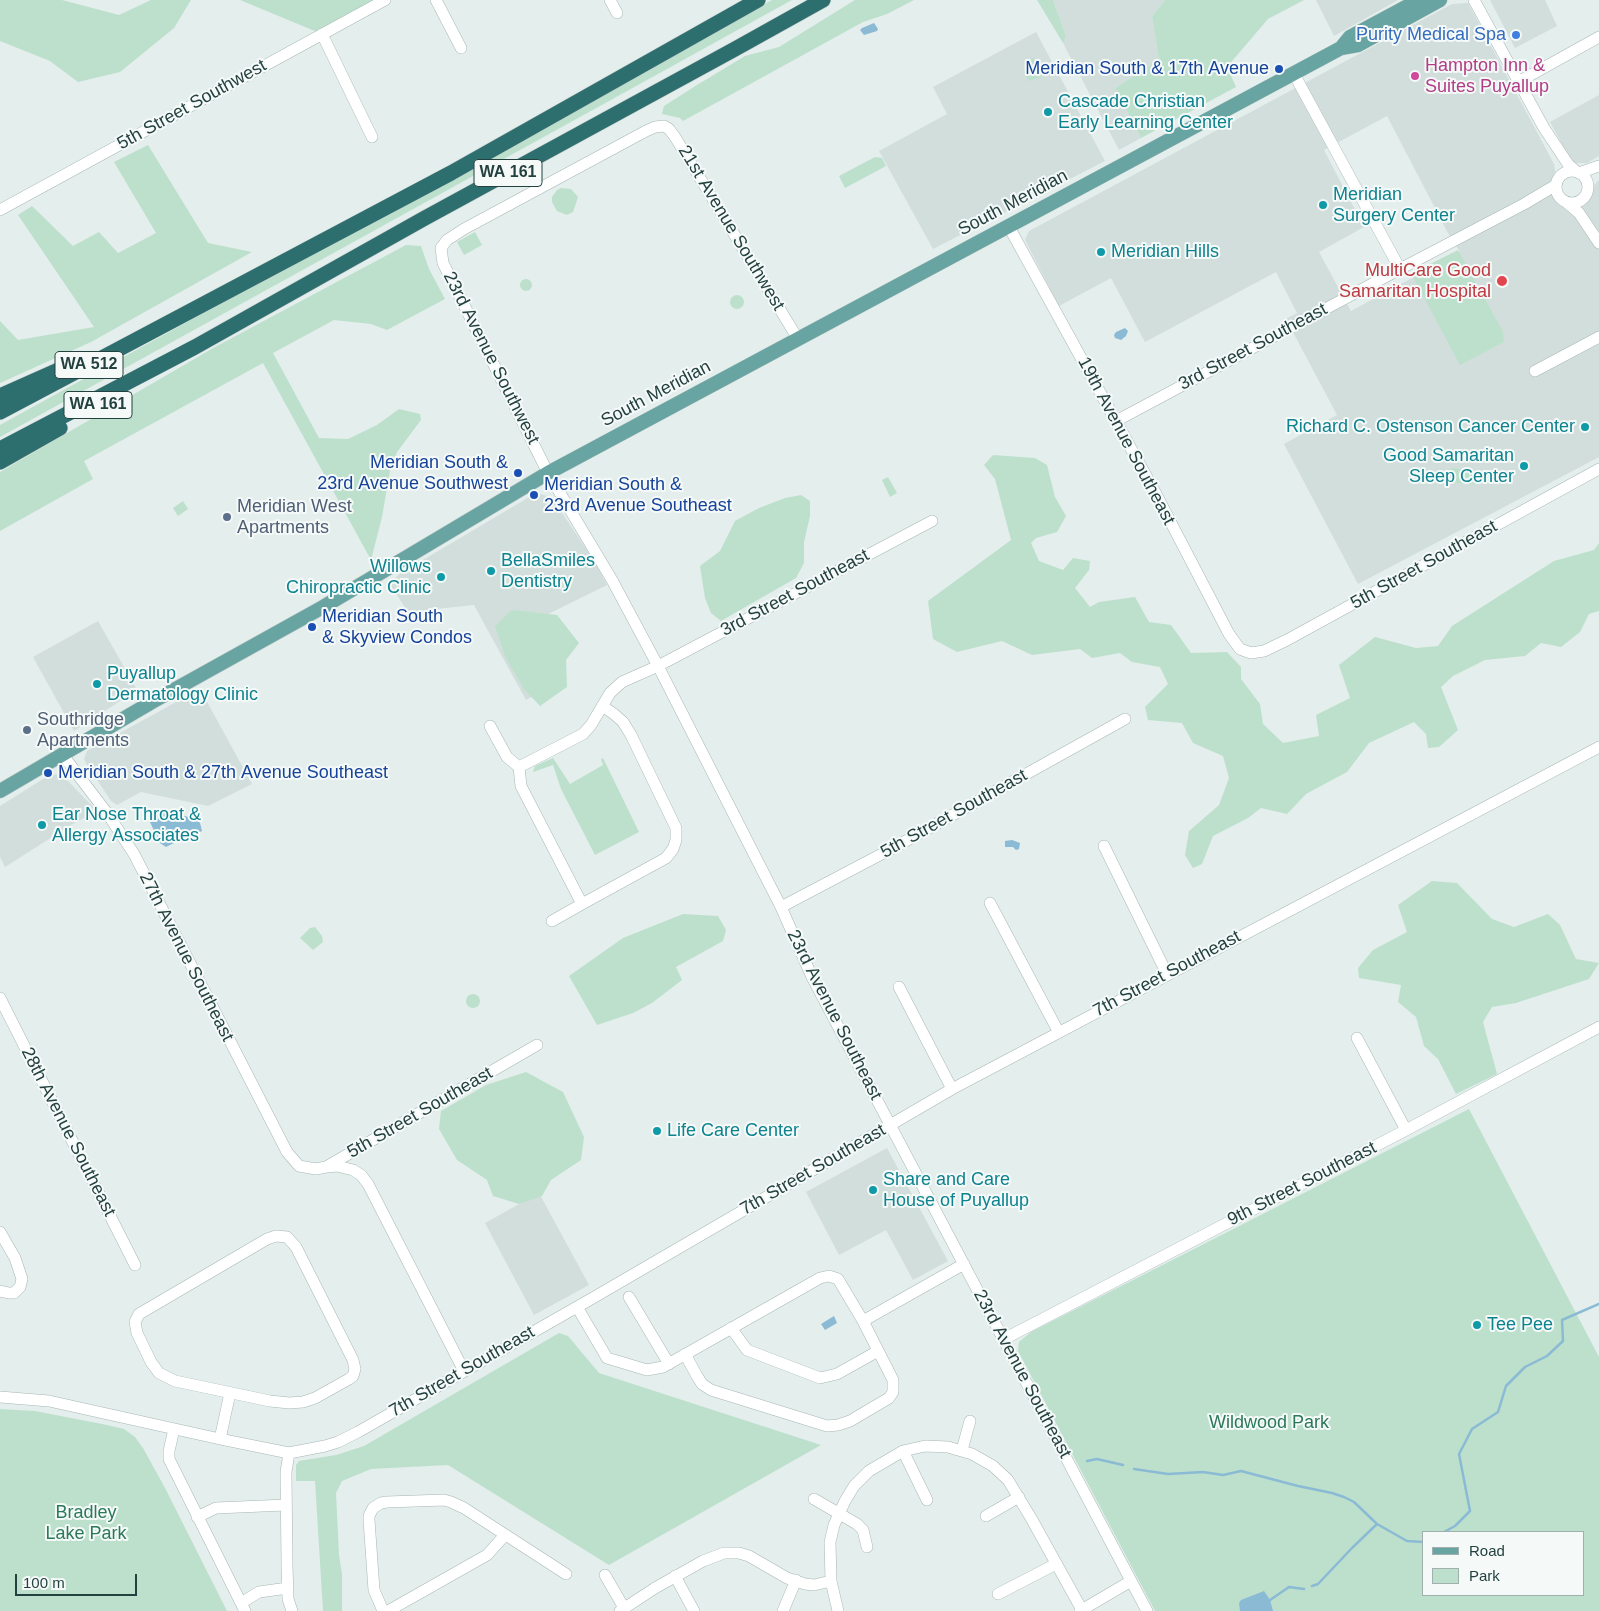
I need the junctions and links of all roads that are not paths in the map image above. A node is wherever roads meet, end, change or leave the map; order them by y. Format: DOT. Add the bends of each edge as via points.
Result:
graph roads {
  1 [pos="385,0"];
  2 [pos="436,0"];
  3 [pos="610,0"];
  4 [pos="758,0"];
  5 [pos="823,0"];
  6 [pos="1419,0"];
  7 [pos="1440,0"];
  8 [pos="1474,0"];
  9 [pos="617,13"];
  10 [pos="322,34"];
  11 [pos="1599,38"];
  12 [pos="461,48"];
  13 [pos="1341,48"];
  14 [pos="1294,74"];
  15 [pos="1518,82"];
  16 [pos="1544,128"];
  17 [pos="372,137"];
  18 [pos="1599,166"];
  19 [pos="1599,171"];
  20 [pos="1578,173"];
  21 [pos="1557,182"];
  22 [pos="1587,191"];
  23 [pos="1564,201"];
  24 [pos="1524,204"];
  25 [pos="0,210"];
  26 [pos="1008,227"];
  27 [pos="1599,235"];
  28 [pos="445,242"];
  29 [pos="1599,243"];
  30 [pos="1400,268"];
  31 [pos="178,318"];
  32 [pos="1599,337"];
  33 [pos="798,339"];
  34 [pos="195,347"];
  35 [pos="1535,370"];
  36 [pos="0,396"];
  37 [pos="0,412"];
  38 [pos="1116,421"];
  39 [pos="0,449"];
  40 [pos="0,462"];
  41 [pos="1599,469"];
  42 [pos="548,473"];
  43 [pos="932,521"];
  44 [pos="1246,652"];
  45 [pos="658,666"];
  46 [pos="602,706"];
  47 [pos="1125,719"];
  48 [pos="490,726"];
  49 [pos="1599,747"];
  50 [pos="62,754"];
  51 [pos="519,767"];
  52 [pos="0,791"];
  53 [pos="1104,846"];
  54 [pos="990,903"];
  55 [pos="582,904"];
  56 [pos="781,907"];
  57 [pos="552,920"];
  58 [pos="1167,974"];
  59 [pos="898,988"];
  60 [pos="0,998"];
  61 [pos="1599,1027"];
  62 [pos="1058,1031"];
  63 [pos="1358,1038"];
  64 [pos="537,1045"];
  65 [pos="952,1089"];
  66 [pos="890,1125"];
  67 [pos="1406,1130"];
  68 [pos="326,1167"];
  69 [pos="0,1232"];
  70 [pos="964,1264"];
  71 [pos="135,1265"];
  72 [pos="0,1291"];
  73 [pos="629,1297"];
  74 [pos="577,1307"];
  75 [pos="862,1321"];
  76 [pos="731,1328"];
  77 [pos="1004,1339"];
  78 [pos="878,1351"];
  79 [pos="685,1354"];
  80 [pos="669,1364"];
  81 [pos="464,1371"];
  82 [pos="230,1393"];
  83 [pos="0,1397"];
  84 [pos="970,1421"];
  85 [pos="174,1429"];
  86 [pos="220,1439"];
  87 [pos="962,1450"];
  88 [pos="289,1452"];
  89 [pos="902,1452"];
  90 [pos="1019,1497"];
  91 [pos="814,1499"];
  92 [pos="927,1500"];
  93 [pos="286,1505"];
  94 [pos="839,1513"];
  95 [pos="986,1516"];
  96 [pos="197,1517"];
  97 [pos="505,1535"];
  98 [pos="867,1547"];
  99 [pos="1056,1564"];
  100 [pos="566,1574"];
  101 [pos="605,1575"];
  102 [pos="675,1576"];
  103 [pos="796,1580"];
  104 [pos="831,1581"];
  105 [pos="1132,1582"];
  106 [pos="288,1588"];
  107 [pos="998,1594"];
  108 [pos="243,1607"];
  109 [pos="622,1610"];
  110 [pos="1081,1610"];
  111 [pos="292,1611"];
  112 [pos="383,1611"];
  113 [pos="388,1611"];
  114 [pos="694,1611"];
  115 [pos="782,1611"];
  116 [pos="838,1611"];
  117 [pos="1147,1611"];
  1 -- 10 [label="street, 5th Street Southwest"];
  2 -- 12 [label="street"];
  3 -- 9 [label="street"];
  4 -- 31 [label="highway, WA 161" via="451,173"];
  5 -- 34 [label="highway, WA 161"];
  6 -- 13 [label="main road, South Meridian" via="1350,37"];
  7 -- 13 [label="main road, South Meridian" via="1358,45"];
  8 -- 15 [label="street"];
  10 -- 17 [label="street"];
  10 -- 25 [label="street, 5th Street Southwest"];
  11 -- 15 [label="street"];
  13 -- 14 [label="main road, South Meridian"];
  14 -- 26 [label="main road, South Meridian"];
  14 -- 30 [label="street"];
  15 -- 16 [label="street"];
  16 -- 20 [label="street" via="1568,164"];
  16 -- 21 [label="street" via="1555,156"];
  18 -- 20 [label="street"];
  19 -- 22 [label="street"];
  20 -- 21 [label="street" via="1566,172"];
  20 -- 22 [label="street" via="1585,178"];
  21 -- 23 [label="street" via="1558,196"];
  21 -- 24 [label="street, 3rd Street Southeast"];
  22 -- 23 [label="street" via="1581,201 1571,204"];
  22 -- 27 [label="street" via="1586,205"];
  23 -- 24 [label="street, 3rd Street Southeast" via="1550,197"];
  23 -- 29 [label="street" via="1579,213"];
  24 -- 30 [label="street, 3rd Street Southeast"];
  26 -- 33 [label="main road, South Meridian"];
  26 -- 38 [label="street, 19th Avenue Southeast"];
  28 -- 33 [label="street, 21st Avenue Southwest" via="658,126 666,127"];
  28 -- 42 [label="street, 23rd Avenue Southwest" via="441,252 443,263"];
  30 -- 38 [label="street, 3rd Street Southeast"];
  31 -- 36 [label="highway, WA 161"];
  31 -- 37 [label="highway, WA 512"];
  32 -- 35 [label="street"];
  33 -- 42 [label="main road, South Meridian"];
  34 -- 39 [label="highway, WA 512"];
  34 -- 40 [label="highway, WA 161"];
  38 -- 44 [label="street, 19th Avenue Southeast" via="1229,634 1240,650"];
  41 -- 44 [label="street, 5th Street Southeast" via="1287,640 1264,651"];
  42 -- 45 [label="street, 23rd Avenue Southeast" via="612,580"];
  42 -- 50 [label="main road, South Meridian" via="323,607"];
  43 -- 45 [label="street, 3rd Street Southeast"];
  45 -- 46 [label="street, 3rd Street Southeast" via="616,687"];
  45 -- 56 [label="street, 23rd Avenue Southeast"];
  46 -- 51 [label="street, 3rd Street Southeast" via="583,734"];
  46 -- 55 [label="street" via="623,722 631,735 676,828 676,840 666,858"];
  47 -- 56 [label="street, 5th Street Southeast"];
  48 -- 51 [label="street" via="508,757"];
  49 -- 58 [label="street, 7th Street Southeast"];
  50 -- 52 [label="main road, South Meridian"];
  50 -- 68 [label="street, 27th Avenue Southeast" via="134,854 287,1152 299,1166 316,1170"];
  51 -- 55 [label="street" via="522,786"];
  53 -- 58 [label="street"];
  54 -- 62 [label="street"];
  55 -- 57 [label="street"];
  56 -- 66 [label="street, 23rd Avenue Southeast" via="812,977"];
  58 -- 62 [label="street, 7th Street Southeast"];
  59 -- 65 [label="street"];
  60 -- 71 [label="street, 28th Avenue Southeast"];
  61 -- 67 [label="street, 9th Street Southeast"];
  62 -- 65 [label="street, 7th Street Southeast"];
  63 -- 67 [label="street"];
  64 -- 68 [label="street, 5th Street Southeast"];
  65 -- 66 [label="street, 7th Street Southeast"];
  66 -- 70 [label="street, 23rd Avenue Southeast"];
  66 -- 74 [label="street, 7th Street Southeast"];
  67 -- 77 [label="street, 9th Street Southeast"];
  68 -- 81 [label="street" via="353,1170 368,1184"];
  69 -- 72 [label="street" via="15,1258 22,1279 14,1293"];
  70 -- 75 [label="street"];
  70 -- 77 [label="street, 23rd Avenue Southeast"];
  73 -- 80 [label="street"];
  74 -- 80 [label="street" via="607,1358 647,1370"];
  74 -- 81 [label="street, 7th Street Southeast"];
  75 -- 76 [label="street" via="838,1280 829,1276"];
  75 -- 78 [label="street"];
  76 -- 78 [label="street" via="747,1350 820,1378 837,1374"];
  76 -- 79 [label="street"];
  77 -- 105 [label="street, 23rd Avenue Southeast"];
  78 -- 79 [label="street" via="893,1380 893,1392 889,1398 850,1421 827,1426 711,1390 696,1376"];
  79 -- 80 [label="street"];
  81 -- 88 [label="street, 7th Street Southeast" via="338,1442"];
  82 -- 82 [label="street" via="299,1403 349,1379 355,1371 353,1360 296,1247 282,1235 267,1239 146,1308 138,1314 135,1322 140,1340 162,1376"];
  82 -- 86 [label="street"];
  83 -- 85 [label="street, 7th Street Southeast" via="49,1401"];
  84 -- 87 [label="street"];
  85 -- 86 [label="street, 7th Street Southeast"];
  85 -- 96 [label="street" via="169,1459"];
  86 -- 88 [label="street, 7th Street Southeast"];
  87 -- 89 [label="street" via="925,1446"];
  87 -- 90 [label="street" via="993,1466"];
  88 -- 93 [label="street"];
  89 -- 92 [label="street"];
  89 -- 94 [label="street" via="878,1464 862,1477"];
  90 -- 95 [label="street"];
  90 -- 99 [label="street"];
  91 -- 94 [label="street"];
  93 -- 96 [label="street" via="216,1508"];
  93 -- 106 [label="street"];
  94 -- 98 [label="street" via="860,1526"];
  94 -- 104 [label="street" via="830,1542"];
  96 -- 108 [label="street"];
  97 -- 100 [label="street"];
  97 -- 112 [label="street" via="457,1504 444,1500 381,1503 373,1508 369,1520 373,1582"];
  97 -- 113 [label="street" via="487,1554"];
  99 -- 107 [label="street"];
  99 -- 110 [label="street"];
  101 -- 109 [label="street"];
  102 -- 103 [label="street" via="703,1561 731,1552 749,1556"];
  102 -- 109 [label="street"];
  102 -- 114 [label="street"];
  103 -- 104 [label="street" via="814,1585"];
  103 -- 115 [label="street"];
  104 -- 116 [label="street"];
  105 -- 110 [label="street"];
  105 -- 117 [label="street, 23rd Avenue Southeast"];
  106 -- 108 [label="street" via="259,1592"];
  106 -- 111 [label="street"];
}
